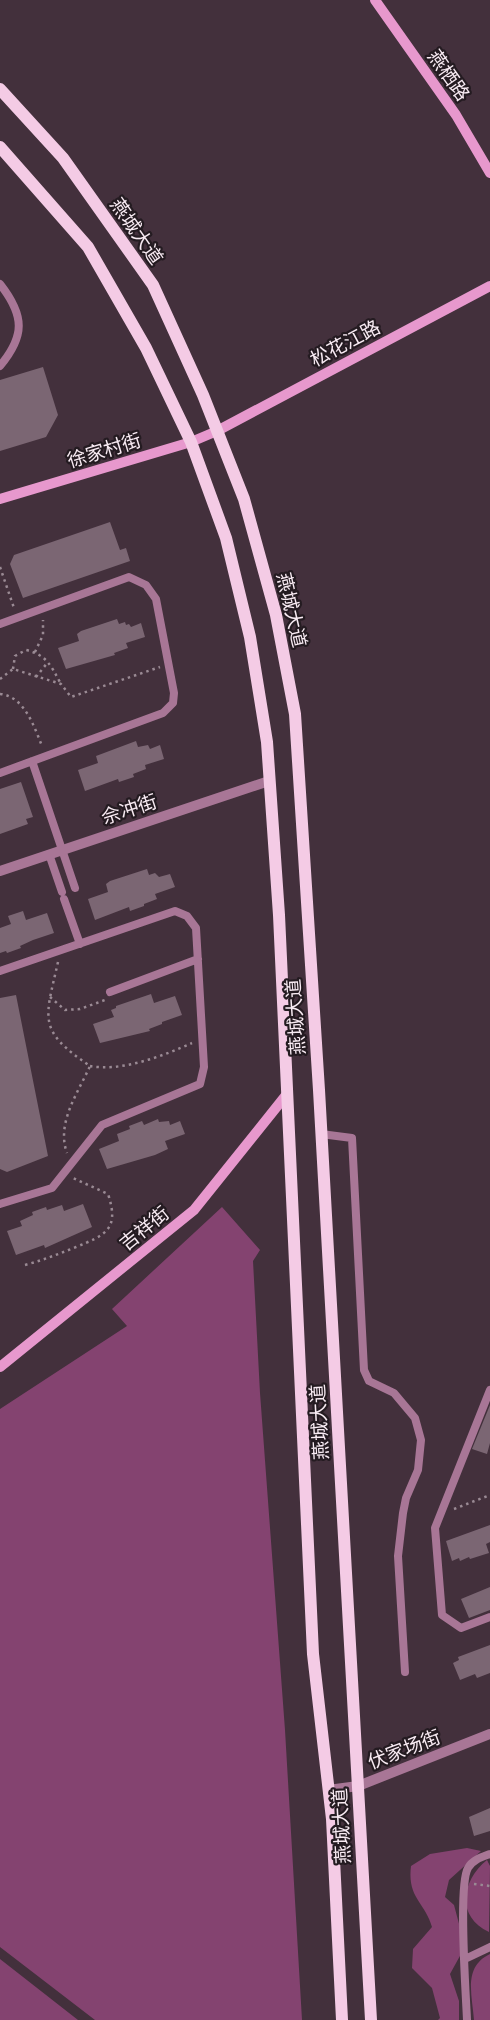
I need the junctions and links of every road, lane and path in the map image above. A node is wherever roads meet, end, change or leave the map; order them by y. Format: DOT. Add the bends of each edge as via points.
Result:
graph roads {
  1 [pos="375,0"];
  2 [pos="0,90"];
  3 [pos="1,150"];
  4 [pos="490,173"];
  5 [pos="0,284"];
  6 [pos="490,286"];
  7 [pos="0,366"];
  8 [pos="217,431"];
  9 [pos="191,442"];
  10 [pos="0,500"];
  11 [pos="0,567"];
  12 [pos="40,609"];
  13 [pos="17,617"];
  14 [pos="0,624"];
  15 [pos="35,652"];
  16 [pos="48,662"];
  17 [pos="168,664"];
  18 [pos="13,669"];
  19 [pos="36,678"];
  20 [pos="0,679"];
  21 [pos="61,684"];
  22 [pos="0,694"];
  23 [pos="46,756"];
  24 [pos="32,761"];
  25 [pos="0,773"];
  26 [pos="269,781"];
  27 [pos="62,850"];
  28 [pos="49,854"];
  29 [pos="0,871"];
  30 [pos="75,888"];
  31 [pos="80,944"];
  32 [pos="60,950"];
  33 [pos="198,960"];
  34 [pos="0,971"];
  35 [pos="110,992"];
  36 [pos="50,997"];
  37 [pos="203,1038"];
  38 [pos="90,1066"];
  39 [pos="288,1094"];
  40 [pos="321,1134"];
  41 [pos="67,1170"];
  42 [pos="0,1204"];
  43 [pos="25,1265"];
  44 [pos="0,1367"];
  45 [pos="490,1390"];
  46 [pos="490,1495"];
  47 [pos="440,1515"];
  48 [pos="490,1617"];
  49 [pos="404,1672"];
  50 [pos="490,1734"];
  51 [pos="358,1786"];
  52 [pos="328,1790"];
  53 [pos="490,1854"];
  54 [pos="466,1880"];
  55 [pos="490,1886"];
  56 [pos="490,1947"];
  57 [pos="465,1959"];
  58 [pos="342,2020"];
  59 [pos="371,2020"];
  60 [pos="467,2020"];
  1 -- 4 [label="street, 燕栖路" via="456,115"];
  2 -- 8 [label="main road, 燕城大道" via="63,158 153,285"];
  3 -- 9 [label="main road, 燕城大道" via="88,247 146,348"];
  5 -- 7 [label="lane" via="9,295 20,333"];
  6 -- 8 [label="street, 松花江路"];
  8 -- 9 [label="street, 徐家村街"];
  8 -- 40 [label="main road, 燕城大道" via="246,508 276,615 295,714"];
  9 -- 10 [label="street, 徐家村街"];
  9 -- 26 [label="main road, 燕城大道" via="226,538 250,637 267,742"];
  11 -- 13 [label="path"];
  12 -- 13 [label="lane"];
  12 -- 15 [label="path" via="44,625"];
  12 -- 17 [label="lane" via="128,577 146,585 156,599"];
  13 -- 14 [label="lane"];
  15 -- 16 [label="path"];
  15 -- 18 [label="path" via="26,650 15,656"];
  16 -- 19 [label="path"];
  16 -- 21 [label="path"];
  17 -- 21 [label="path" via="71,697"];
  17 -- 23 [label="lane" via="174,693 173,703 163,714"];
  18 -- 19 [label="path"];
  18 -- 20 [label="path"];
  19 -- 21 [label="path"];
  22 -- 23 [label="path" via="10,695 19,703 29,717"];
  23 -- 24 [label="lane"];
  24 -- 25 [label="lane"];
  24 -- 27 [label="lane"];
  26 -- 27 [label="street, 佘冲街"];
  26 -- 39 [label="main road, 燕城大道"];
  27 -- 28 [label="street, 佘冲街"];
  27 -- 30 [label="lane"];
  28 -- 29 [label="street, 佘冲街"];
  28 -- 31 [label="lane"];
  31 -- 32 [label="lane"];
  31 -- 33 [label="lane" via="175,911 187,916 196,928"];
  32 -- 34 [label="lane"];
  32 -- 36 [label="path"];
  33 -- 35 [label="lane"];
  33 -- 37 [label="lane"];
  35 -- 36 [label="path" via="108,999 80,1009 65,1010"];
  36 -- 38 [label="path" via="47,1017 58,1042"];
  37 -- 38 [label="path" via="148,1059 103,1068"];
  37 -- 41 [label="lane" via="204,1067 200,1084 102,1125"];
  38 -- 41 [label="path" via="68,1114 64,1143"];
  39 -- 44 [label="street, 吉祥街" via="194,1210"];
  39 -- 52 [label="main road, 燕城大道" via="313,1654"];
  40 -- 49 [label="lane" via="352,1138 364,1370 369,1381 394,1393 415,1418 421,1440 418,1470 403,1513 398,1556"];
  40 -- 51 [label="main road, 燕城大道"];
  41 -- 42 [label="lane" via="52,1188"];
  41 -- 43 [label="path" via="72,1178 108,1194 112,1218 108,1229 103,1236 90,1242"];
  45 -- 47 [label="lane"];
  46 -- 47 [label="path"];
  47 -- 48 [label="lane" via="435,1528 442,1615 461,1628"];
  50 -- 51 [label="street, 伏家场街"];
  51 -- 52 [label="street, 伏家场街"];
  51 -- 59 [label="main road, 燕城大道"];
  52 -- 58 [label="main road, 燕城大道"];
  53 -- 54 [label="lane" via="478,1858 467,1868"];
  54 -- 55 [label="path"];
  54 -- 57 [label="lane" via="463,1898"];
  56 -- 57 [label="lane"];
  57 -- 60 [label="lane"];
}
